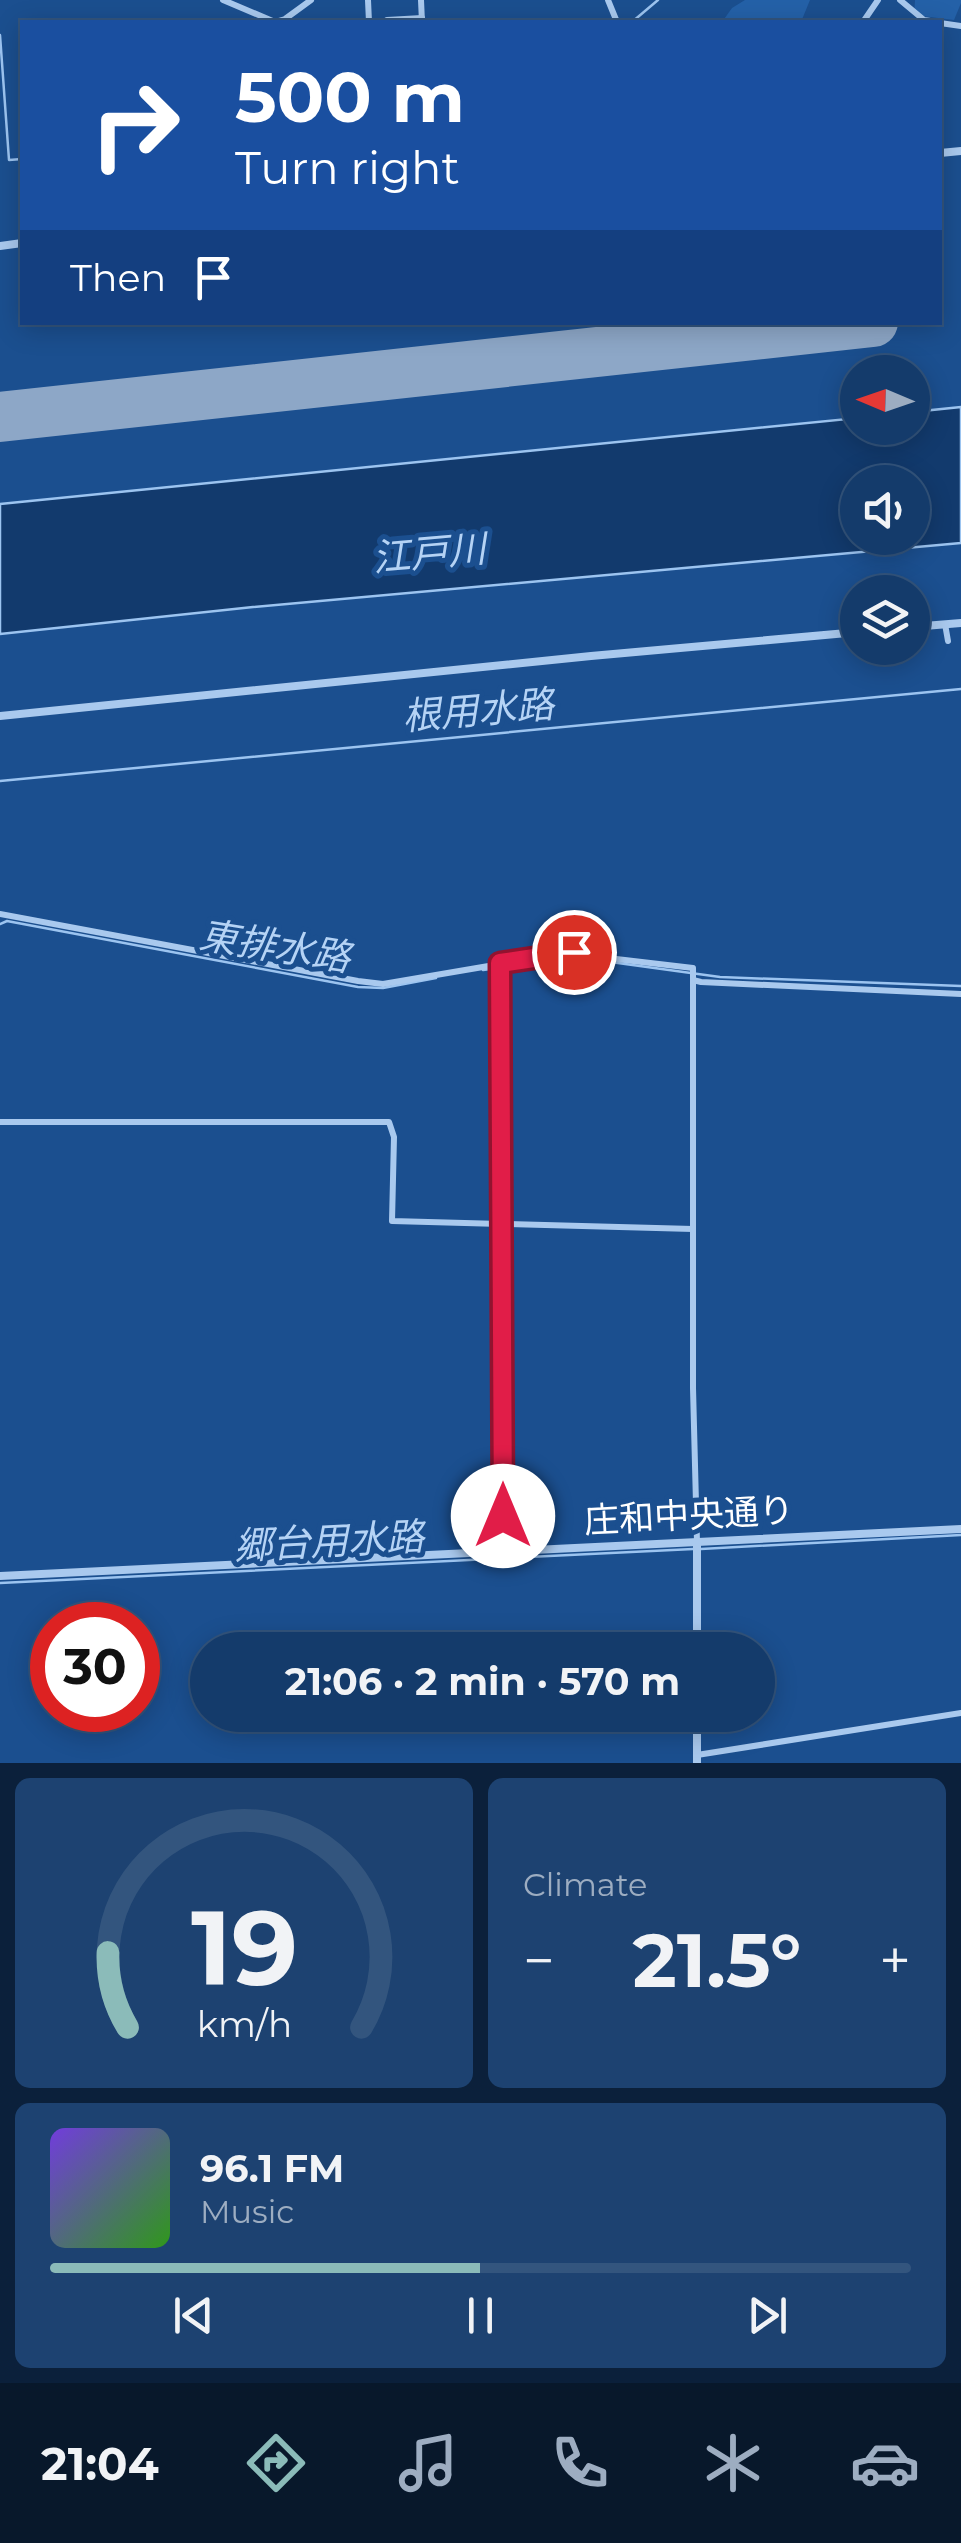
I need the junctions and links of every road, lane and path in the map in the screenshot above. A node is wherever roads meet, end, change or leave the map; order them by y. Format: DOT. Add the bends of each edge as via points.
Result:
graph roads {
  1 [pos="222,0"];
  2 [pos="311,0"];
  3 [pos="421,0"];
  4 [pos="900,0"];
  5 [pos="270,20"];
  6 [pos="282,20"];
  7 [pos="388,20"];
  8 [pos="422,20"];
  9 [pos="924,20"];
  10 [pos="961,623"];
  11 [pos="946,624"];
  12 [pos="930,625"];
  13 [pos="840,634"];
  14 [pos="948,641"];
  15 [pos="0,716"];
  16 [pos="0,914"];
  17 [pos="500,963"];
  18 [pos="694,976"];
  19 [pos="961,994"];
  20 [pos="0,1122"];
  21 [pos="501,1224"];
  22 [pos="693,1229"];
  23 [pos="961,1529"];
  24 [pos="696,1542"];
  25 [pos="503,1552"];
  26 [pos="0,1576"];
  27 [pos="697,1632"];
  28 [pos="961,1714"];
  29 [pos="697,1732"];
  30 [pos="697,1759"];
  1 -- 5 [label="street"];
  2 -- 6 [label="street"];
  3 -- 8 [label="street"];
  4 -- 9 [label="street"];
  7 -- 8 [label="street"];
  10 -- 11 [label="street"];
  11 -- 12 [label="street"];
  11 -- 14 [label="street"];
  13 -- 15 [label="street"];
  16 -- 17 [label="street" via="383,984"];
  17 -- 18 [label="street" via="574,952 693,968"];
  17 -- 21 [label="street"];
  18 -- 19 [label="street"];
  18 -- 22 [label="street"];
  20 -- 21 [label="street" via="389,1122 392,1221"];
  21 -- 22 [label="street"];
  21 -- 25 [label="street"];
  22 -- 24 [label="street"];
  23 -- 24 [label="street, 庄和中央通り"];
  24 -- 25 [label="street, 庄和中央通り"];
  24 -- 27 [label="street"];
  25 -- 26 [label="street, 庄和中央通り"];
  28 -- 30 [label="street"];
  29 -- 30 [label="street"];
}
